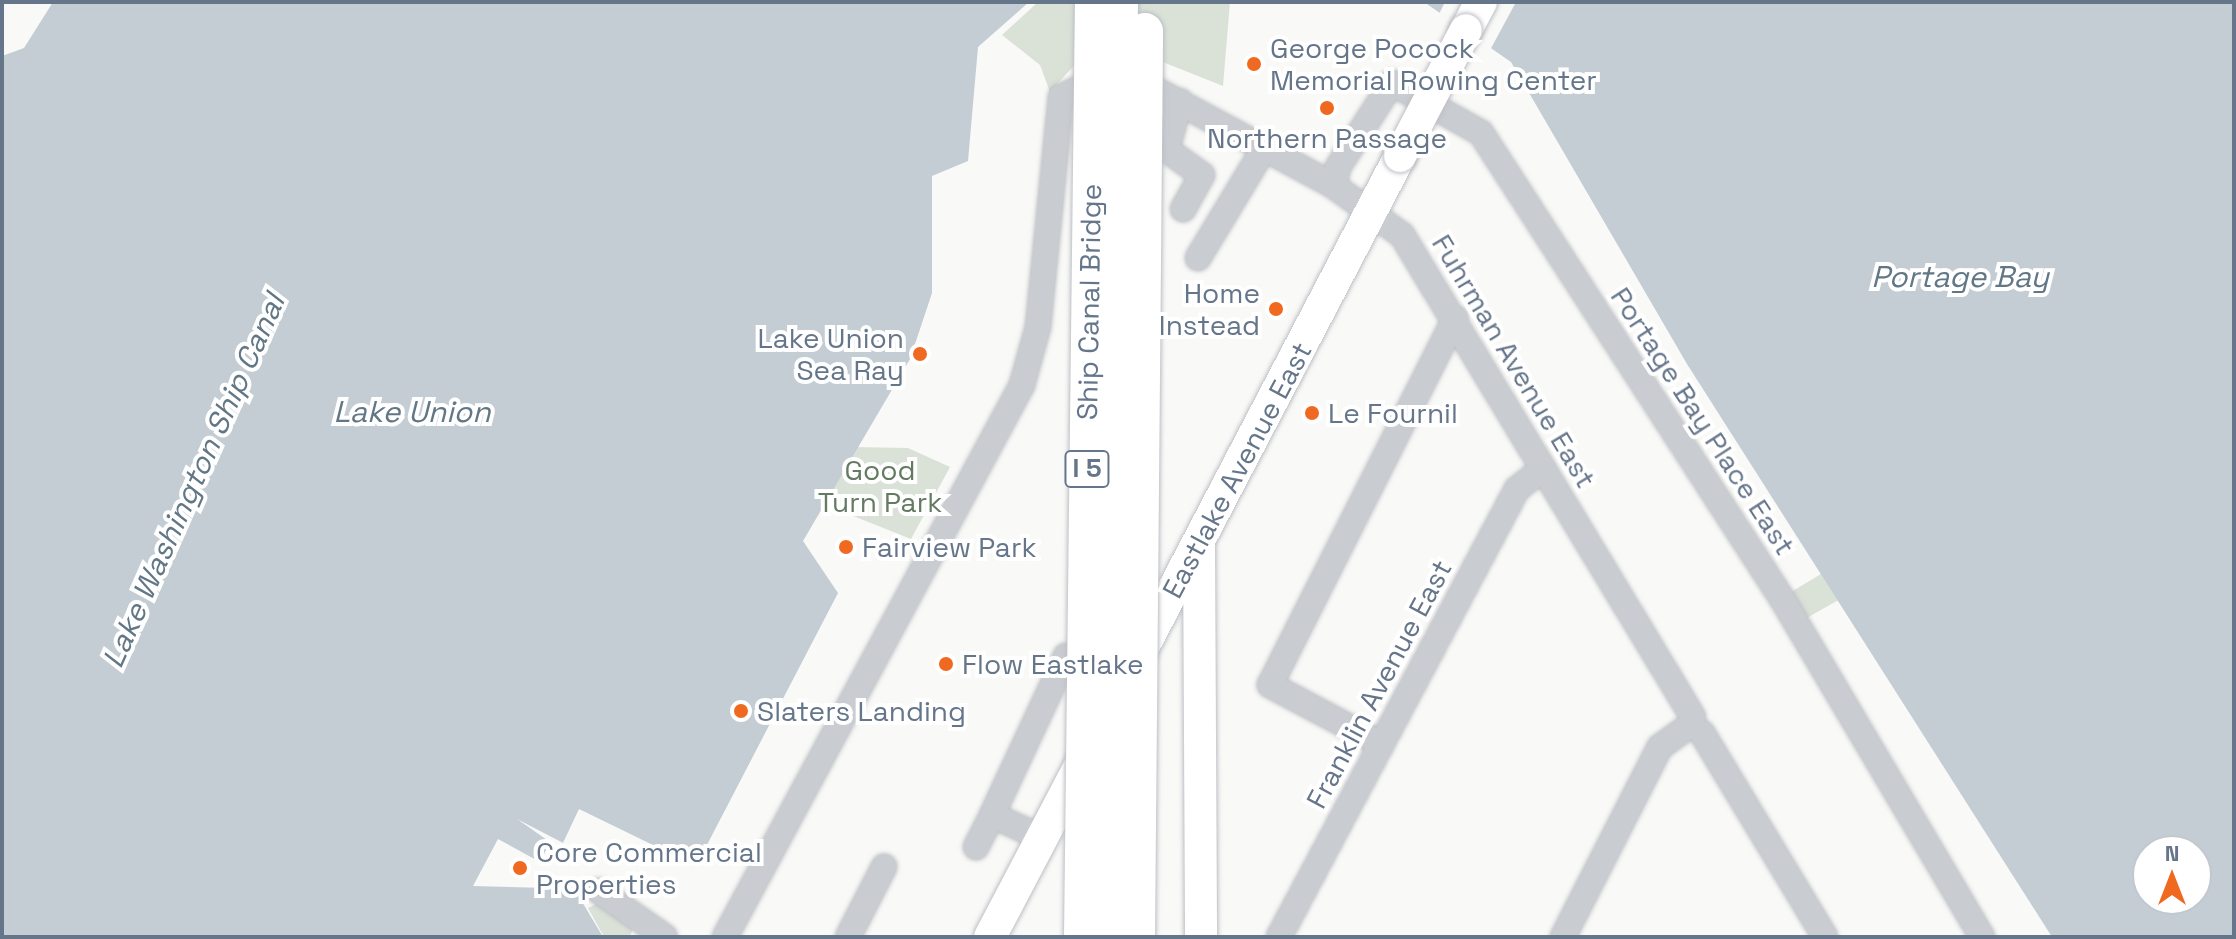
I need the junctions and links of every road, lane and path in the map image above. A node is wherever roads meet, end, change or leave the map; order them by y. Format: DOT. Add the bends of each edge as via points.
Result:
graph roads {
  1 [pos="1093,2"];
  2 [pos="1120,2"];
  3 [pos="1145,2"];
  4 [pos="1481,2"];
  5 [pos="1180,101"];
  6 [pos="1265,147"];
  7 [pos="1334,186"];
  8 [pos="1183,209"];
  9 [pos="1372,209"];
  10 [pos="1198,258"];
  11 [pos="1455,318"];
  12 [pos="1543,469"];
  13 [pos="1199,542"];
  14 [pos="1128,676"];
  15 [pos="1695,725"];
  16 [pos="1381,744"];
  17 [pos="992,815"];
  18 [pos="1042,838"];
  19 [pos="976,847"];
  20 [pos="884,867"];
  21 [pos="599,891"];
  22 [pos="665,937"];
  23 [pos="725,937"];
  24 [pos="848,937"];
  25 [pos="990,937"];
  26 [pos="1082,937"];
  27 [pos="1110,937"];
  28 [pos="1137,937"];
  29 [pos="1201,937"];
  30 [pos="1279,937"];
  31 [pos="1563,937"];
  32 [pos="1825,937"];
  33 [pos="1982,937"];
  1 -- 26 [label="highway, Ship Canal Bridge / I 5, bridge"];
  2 -- 27 [label="highway, Ship Canal Bridge, bridge"];
  3 -- 28 [label="highway, Ship Canal Bridge / I 5, bridge"];
  4 -- 9 [label="main road, Eastlake Avenue East, bridge"];
  5 -- 6 [label="street, Fuhrman Avenue East"];
  5 -- 8 [label="street" via="1167,150 1202,175"];
  5 -- 23 [label="street, Fuhrman Avenue East" via="1119,70 1061,97 1038,327 1022,385"];
  6 -- 7 [label="street, Fuhrman Avenue East"];
  6 -- 10 [label="street"];
  7 -- 9 [label="street, Fuhrman Avenue East"];
  7 -- 33 [label="street, Portage Bay Place East" via="1338,167 1392,83 1481,133 1781,597"];
  9 -- 11 [label="street, Fuhrman Avenue East" via="1414,249"];
  9 -- 13 [label="main road, Eastlake Avenue East"];
  11 -- 12 [label="street, Fuhrman Avenue East"];
  11 -- 16 [label="street" via="1270,685"];
  12 -- 15 [label="street, Fuhrman Avenue East"];
  12 -- 16 [label="street, Franklin Avenue East" via="1517,489"];
  13 -- 14 [label="main road, Eastlake Avenue East"];
  13 -- 29 [label="main road"];
  14 -- 17 [label="street" via="1066,656"];
  14 -- 18 [label="main road, Eastlake Avenue East"];
  15 -- 31 [label="street" via="1660,747"];
  15 -- 32 [label="street, Fuhrman Avenue East"];
  16 -- 30 [label="street, Franklin Avenue East"];
  17 -- 18 [label="street"];
  17 -- 19 [label="street"];
  18 -- 25 [label="main road, Eastlake Avenue East"];
  20 -- 24 [label="street"];
  21 -- 22 [label="street"];
}
